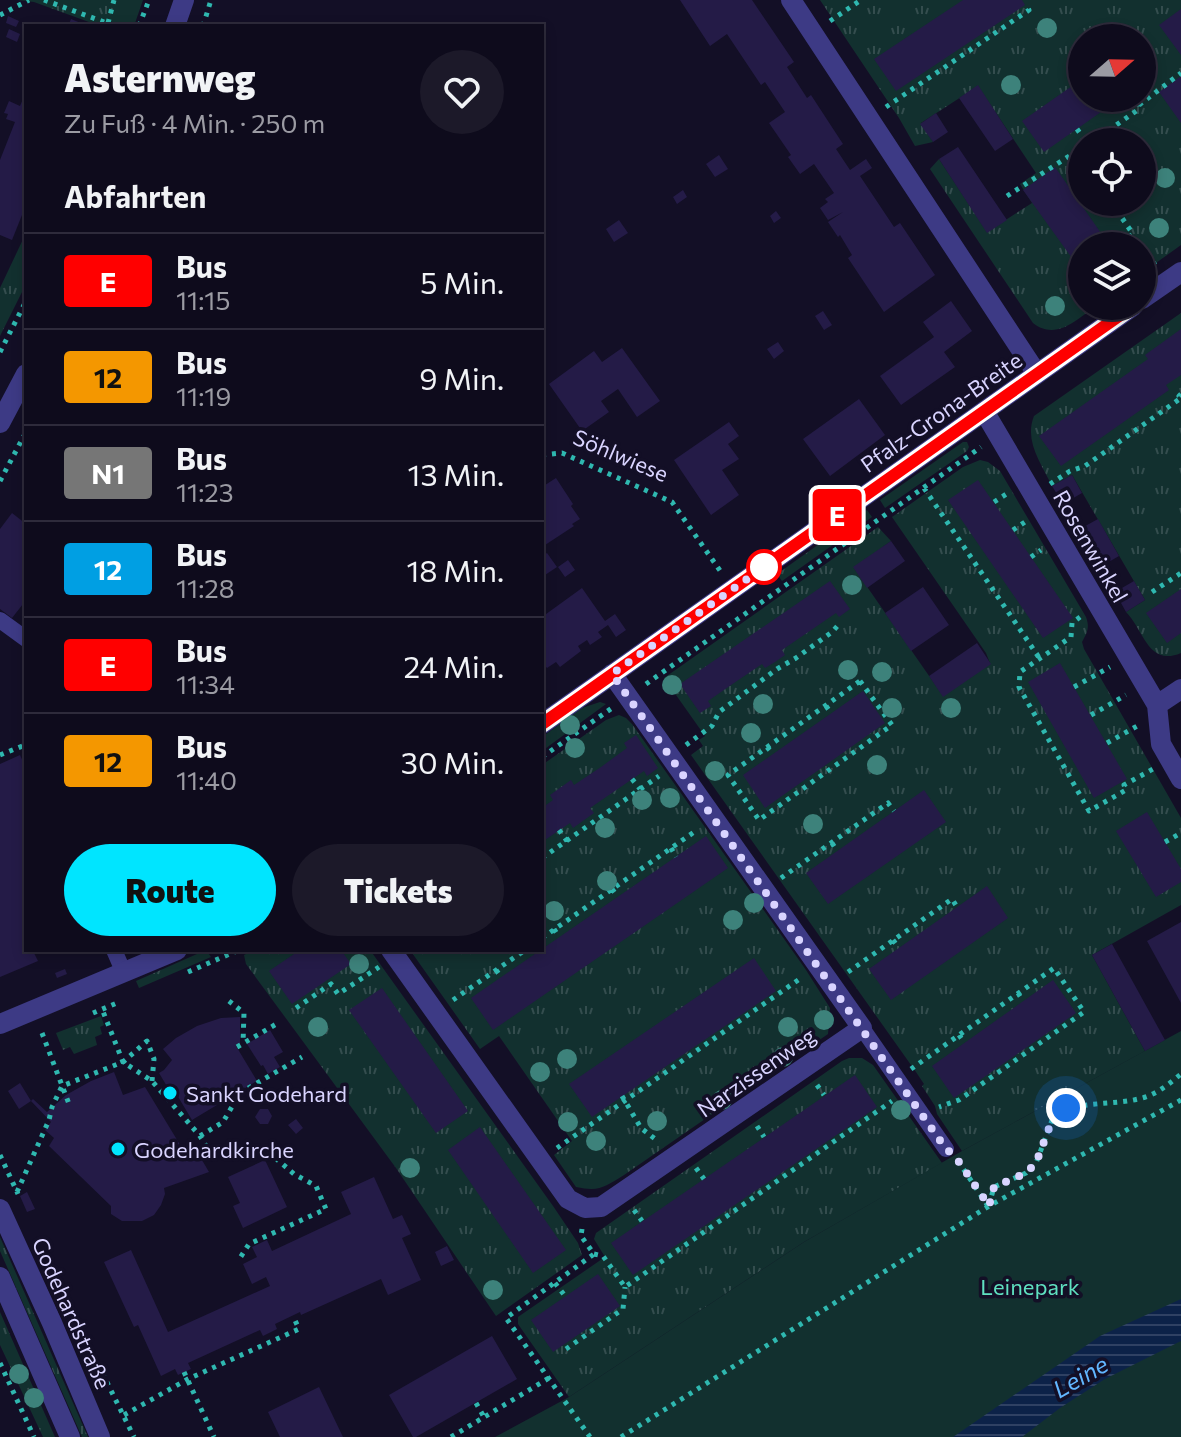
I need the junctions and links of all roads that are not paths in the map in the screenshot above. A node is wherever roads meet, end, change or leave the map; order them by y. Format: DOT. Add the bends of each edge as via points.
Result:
graph roads {
  1 [pos="184,0"];
  2 [pos="791,0"];
  3 [pos="182,24"];
  4 [pos="1181,272"];
  5 [pos="1156,289"];
  6 [pos="1113,320"];
  7 [pos="1037,374"];
  8 [pos="24,378"];
  9 [pos="984,411"];
  10 [pos="0,423"];
  11 [pos="0,620"];
  12 [pos="24,638"];
  13 [pos="612,674"];
  14 [pos="1181,689"];
  15 [pos="1157,710"];
  16 [pos="544,723"];
  17 [pos="1181,779"];
  18 [pos="115,952"];
  19 [pos="172,952"];
  20 [pos="394,954"];
  21 [pos="124,973"];
  22 [pos="0,1024"];
  23 [pos="862,1028"];
  24 [pos="946,1149"];
  25 [pos="0,1209"];
  26 [pos="0,1277"];
  27 [pos="70,1437"];
  28 [pos="100,1437"];
  1 -- 3 [label="street"];
  2 -- 7 [label="street"];
  4 -- 5 [label="street"];
  6 -- 7 [label="street, Pfalz-Grona-Breite"];
  7 -- 9 [label="street, Pfalz-Grona-Breite"];
  8 -- 10 [label="street"];
  9 -- 13 [label="street, Pfalz-Grona-Breite"];
  9 -- 15 [label="street, Rosenwinkel"];
  11 -- 12 [label="lane"];
  13 -- 16 [label="street, Pfalz-Grona-Breite"];
  13 -- 23 [label="street"];
  14 -- 15 [label="street"];
  15 -- 17 [label="street, Rosenwinkel" via="1161,744"];
  18 -- 21 [label="lane"];
  19 -- 21 [label="street"];
  20 -- 23 [label="street, Narzissenweg" via="568,1199 585,1208 601,1207"];
  21 -- 22 [label="street"];
  23 -- 24 [label="lane"];
  25 -- 28 [label="street, Godehardstraße"];
  26 -- 27 [label="street"];
}
